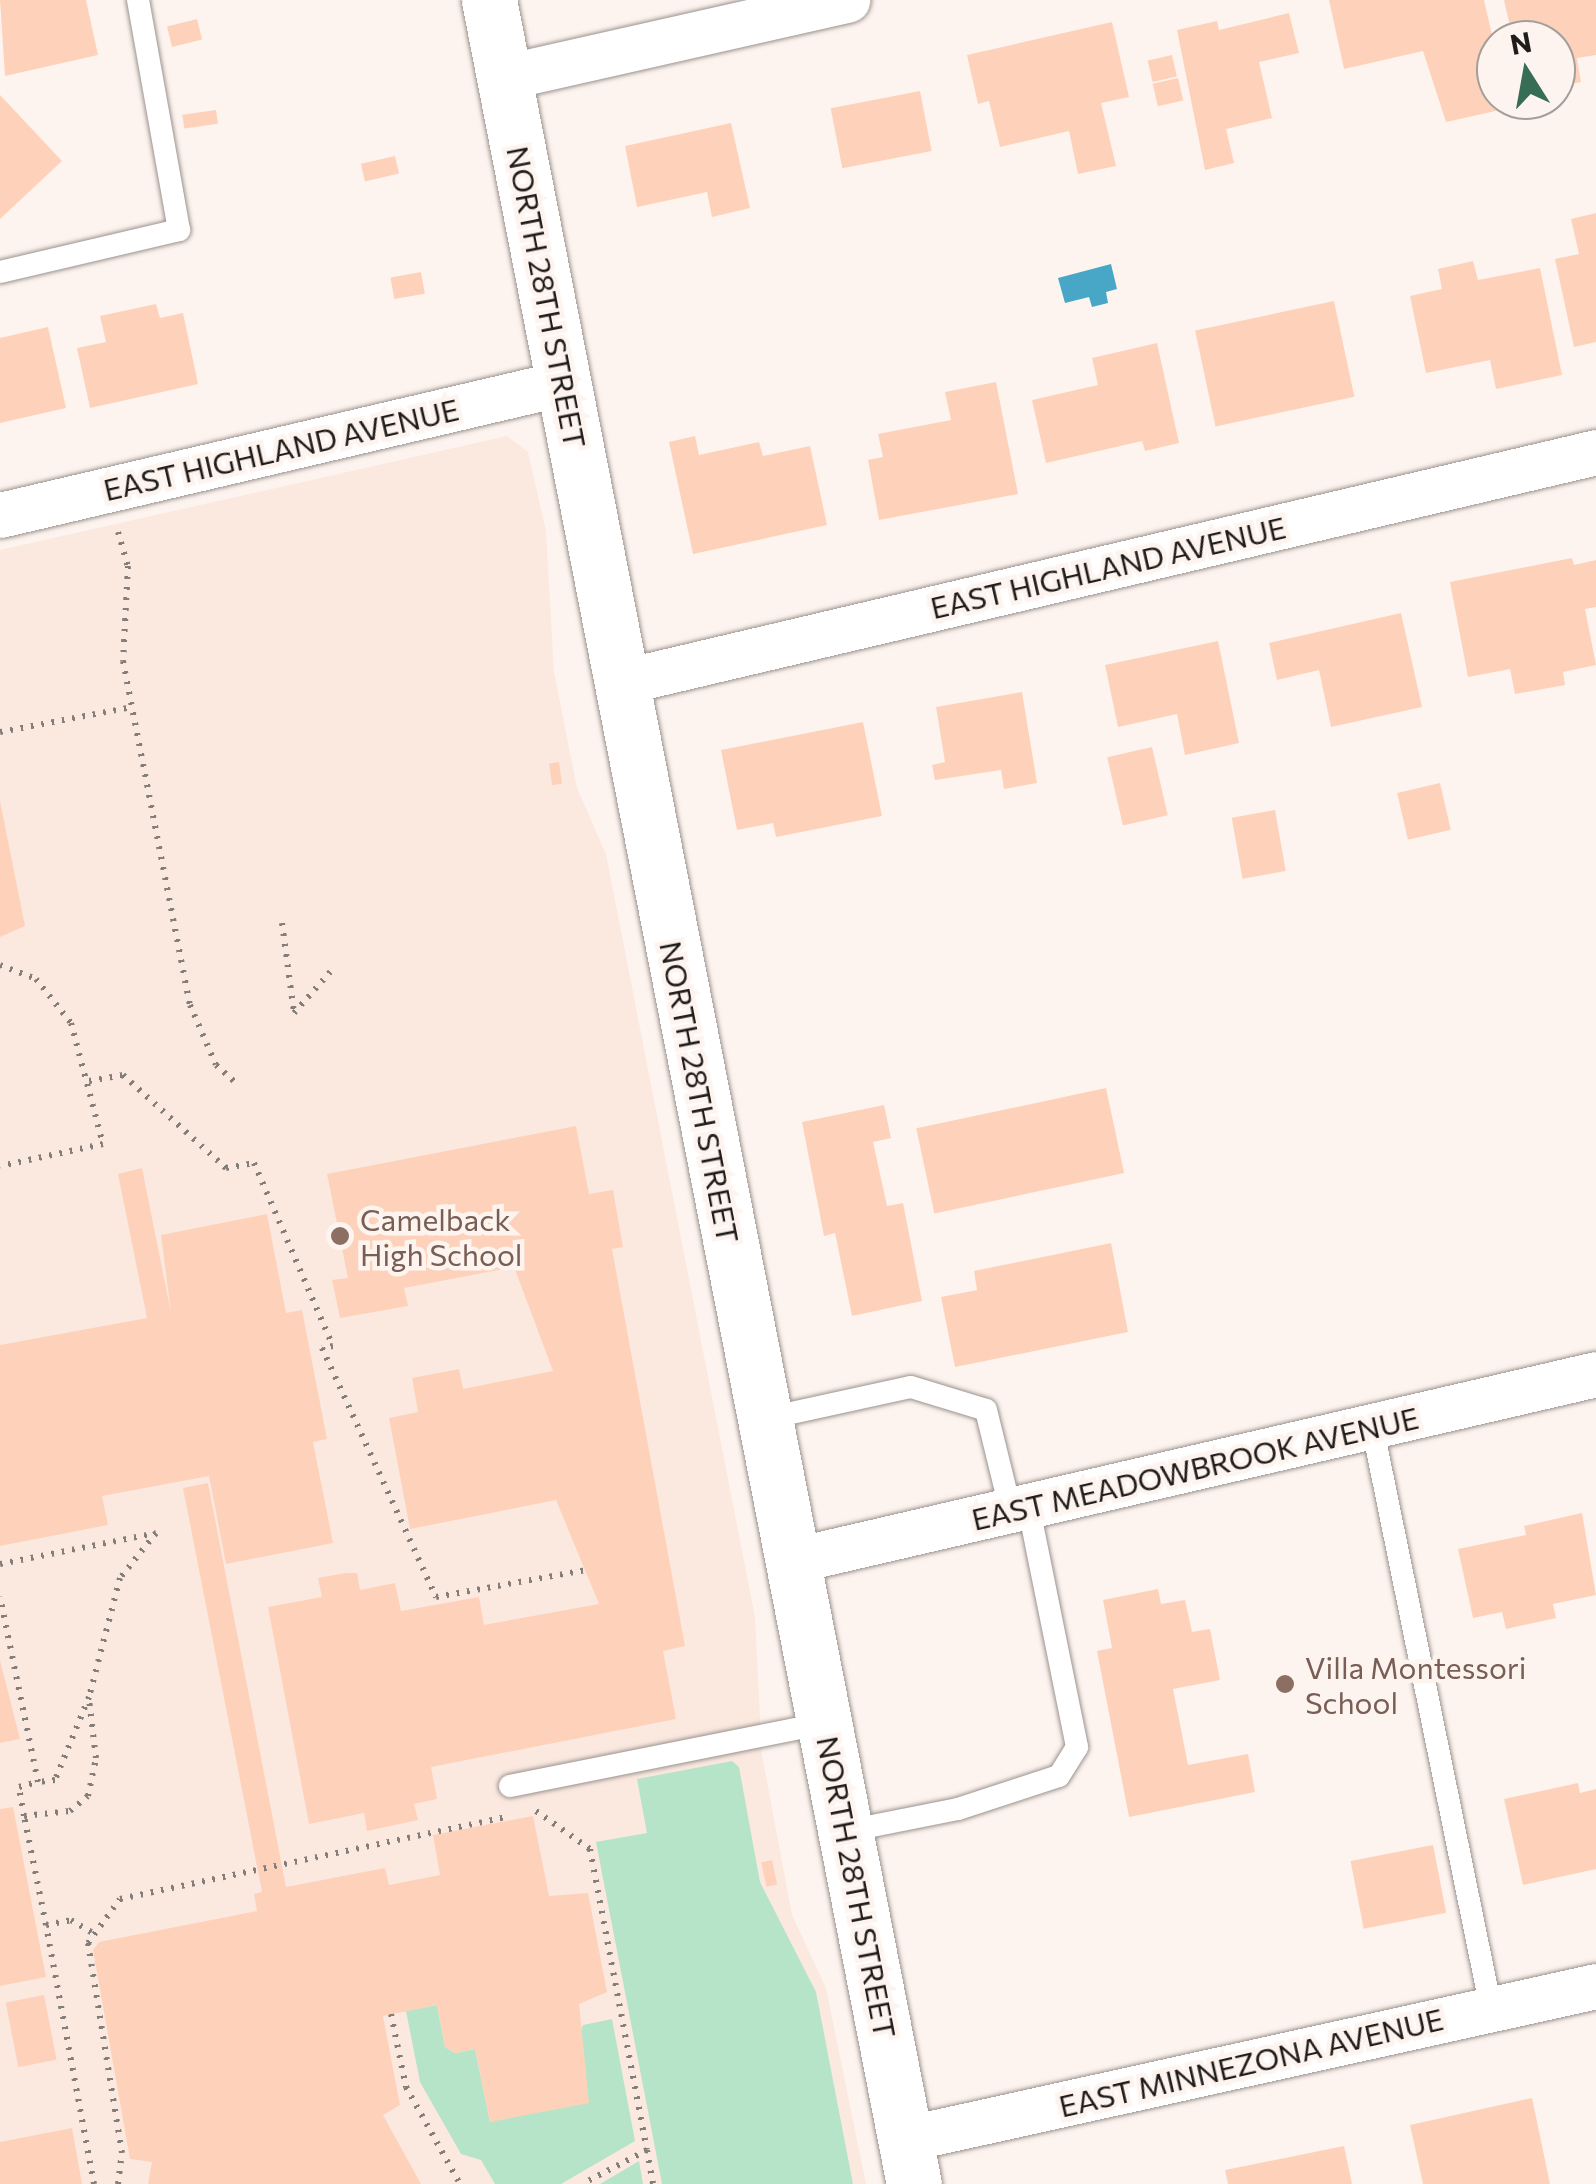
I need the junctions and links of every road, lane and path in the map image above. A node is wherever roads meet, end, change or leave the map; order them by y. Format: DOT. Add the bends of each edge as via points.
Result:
graph roads {
  1 [pos="138,0"];
  2 [pos="489,0"];
  3 [pos="847,0"];
  4 [pos="505,78"];
  5 [pos="0,272"];
  6 [pos="563,383"];
  7 [pos="1596,452"];
  8 [pos="0,515"];
  9 [pos="118,532"];
  10 [pos="621,682"];
  11 [pos="132,706"];
  12 [pos="0,732"];
  13 [pos="282,924"];
  14 [pos="0,965"];
  15 [pos="330,972"];
  16 [pos="89,1081"];
  17 [pos="235,1082"];
  18 [pos="0,1166"];
  19 [pos="1596,1374"];
  20 [pos="764,1419"];
  21 [pos="1372,1425"];
  22 [pos="1020,1510"];
  23 [pos="794,1560"];
  24 [pos="0,1564"];
  25 [pos="586,1570"];
  26 [pos="0,1596"];
  27 [pos="89,1697"];
  28 [pos="826,1724"];
  29 [pos="38,1782"];
  30 [pos="510,1786"];
  31 [pos="24,1816"];
  32 [pos="847,1831"];
  33 [pos="46,1925"];
  34 [pos="94,1934"];
  35 [pos="1596,1986"];
  36 [pos="1492,2009"];
  37 [pos="391,2014"];
  38 [pos="647,2150"];
  39 [pos="910,2162"];
  40 [pos="94,2184"];
  41 [pos="118,2184"];
  42 [pos="460,2184"];
  43 [pos="582,2184"];
  44 [pos="653,2184"];
  1 -- 5 [label="lane" via="178,230"];
  2 -- 4 [label="street, NORTH 28TH STREET"];
  3 -- 4 [label="street"];
  4 -- 6 [label="street, NORTH 28TH STREET"];
  6 -- 8 [label="street, EAST HIGHLAND AVENUE"];
  6 -- 10 [label="street, NORTH 28TH STREET"];
  7 -- 10 [label="street, EAST HIGHLAND AVENUE"];
  9 -- 11 [label="path" via="128,566 123,661"];
  10 -- 20 [label="street, NORTH 28TH STREET"];
  11 -- 12 [label="path"];
  11 -- 17 [label="path" via="190,1005 216,1065"];
  13 -- 15 [label="path" via="294,1014"];
  14 -- 16 [label="path" via="21,970 54,998 72,1023"];
  16 -- 18 [label="path" via="104,1144"];
  16 -- 25 [label="path" via="123,1075 226,1168 254,1163 332,1346 322,1348 436,1597"];
  19 -- 21 [label="street, EAST MEADOWBROOK AVENUE"];
  20 -- 22 [label="lane" via="911,1387 986,1410"];
  20 -- 23 [label="street, NORTH 28TH STREET"];
  21 -- 22 [label="street, EAST MEADOWBROOK AVENUE"];
  21 -- 36 [label="lane"];
  22 -- 23 [label="street, EAST MEADOWBROOK AVENUE"];
  22 -- 32 [label="lane" via="1077,1747 1059,1776 958,1809"];
  23 -- 28 [label="street, NORTH 28TH STREET"];
  24 -- 27 [label="path" via="156,1532 120,1578"];
  26 -- 29 [label="path"];
  27 -- 29 [label="path" via="56,1780"];
  27 -- 31 [label="path" via="96,1758 88,1796 70,1811"];
  28 -- 30 [label="lane"];
  28 -- 32 [label="street, NORTH 28TH STREET"];
  29 -- 31 [label="path" via="19,1787"];
  31 -- 33 [label="path"];
  32 -- 39 [label="street, NORTH 28TH STREET"];
  33 -- 34 [label="path" via="71,1920"];
  33 -- 40 [label="path"];
  34 -- 38 [label="path" via="120,1899 536,1810 590,1849"];
  34 -- 41 [label="path" via="88,1943 122,2153"];
  35 -- 36 [label="street, EAST MINNEZONA AVENUE"];
  36 -- 39 [label="street, EAST MINNEZONA AVENUE"];
  37 -- 42 [label="path" via="406,2087"];
  38 -- 43 [label="path"];
  38 -- 44 [label="path"];
}
